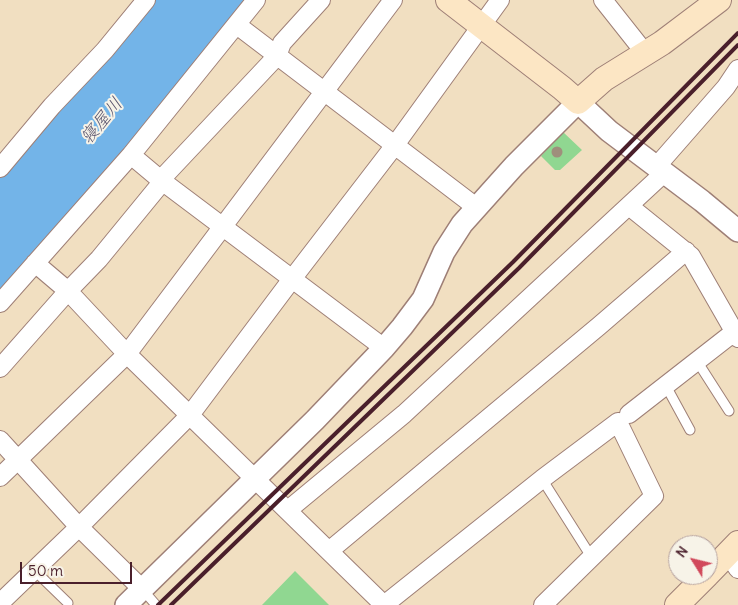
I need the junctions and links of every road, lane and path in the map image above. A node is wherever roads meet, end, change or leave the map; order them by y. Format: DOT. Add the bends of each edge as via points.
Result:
graph roads {
  1 [pos="146,0"];
  2 [pos="256,0"];
  3 [pos="321,0"];
  4 [pos="393,0"];
  5 [pos="448,0"];
  6 [pos="500,0"];
  7 [pos="603,0"];
  8 [pos="719,0"];
  9 [pos="237,25"];
  10 [pos="481,26"];
  11 [pos="645,53"];
  12 [pos="277,56"];
  13 [pos="738,69"];
  14 [pos="325,91"];
  15 [pos="578,102"];
  16 [pos="395,145"];
  17 [pos="131,155"];
  18 [pos="0,168"];
  19 [pos="660,170"];
  20 [pos="162,181"];
  21 [pos="629,206"];
  22 [pos="476,207"];
  23 [pos="222,226"];
  24 [pos="738,231"];
  25 [pos="686,251"];
  26 [pos="35,262"];
  27 [pos="292,279"];
  28 [pos="68,291"];
  29 [pos="0,303"];
  30 [pos="737,333"];
  31 [pos="384,348"];
  32 [pos="127,354"];
  33 [pos="698,361"];
  34 [pos="0,368"];
  35 [pos="666,386"];
  36 [pos="729,411"];
  37 [pos="629,414"];
  38 [pos="190,415"];
  39 [pos="690,430"];
  40 [pos="0,440"];
  41 [pos="18,460"];
  42 [pos="0,477"];
  43 [pos="255,479"];
  44 [pos="542,479"];
  45 [pos="288,510"];
  46 [pos="79,528"];
  47 [pos="329,551"];
  48 [pos="735,556"];
  49 [pos="592,558"];
  50 [pos="718,567"];
  51 [pos="34,570"];
  52 [pos="697,585"];
  53 [pos="142,589"];
  54 [pos="0,603"];
  55 [pos="68,603"];
  56 [pos="126,605"];
  57 [pos="156,605"];
  58 [pos="384,605"];
  59 [pos="543,605"];
  60 [pos="677,605"];
  1 -- 18 [label="street"];
  2 -- 9 [label="street"];
  3 -- 12 [label="street" via="282,43"];
  4 -- 14 [label="street"];
  5 -- 10 [label="main road"];
  6 -- 10 [label="street"];
  7 -- 11 [label="street"];
  8 -- 11 [label="main road"];
  9 -- 12 [label="street"];
  9 -- 17 [label="street"];
  10 -- 15 [label="main road"];
  10 -- 16 [label="street"];
  11 -- 15 [label="main road" via="604,79"];
  12 -- 14 [label="street"];
  12 -- 20 [label="street"];
  13 -- 19 [label="street"];
  14 -- 16 [label="street"];
  14 -- 23 [label="street"];
  15 -- 19 [label="street" via="609,131"];
  15 -- 22 [label="street"];
  16 -- 22 [label="street"];
  16 -- 27 [label="street"];
  17 -- 20 [label="street"];
  17 -- 26 [label="street"];
  19 -- 21 [label="street"];
  19 -- 24 [label="street"];
  20 -- 23 [label="street"];
  20 -- 28 [label="street" via="99,259"];
  21 -- 25 [label="street"];
  21 -- 45 [label="street" via="404,414"];
  22 -- 31 [label="street" via="453,236 423,299"];
  23 -- 27 [label="street"];
  23 -- 32 [label="street"];
  25 -- 30 [label="street"];
  25 -- 47 [label="street"];
  26 -- 28 [label="street"];
  26 -- 29 [label="street"];
  27 -- 31 [label="street"];
  27 -- 38 [label="street"];
  28 -- 32 [label="street"];
  28 -- 34 [label="street"];
  30 -- 33 [label="street"];
  31 -- 43 [label="street"];
  32 -- 38 [label="street"];
  32 -- 41 [label="street"];
  33 -- 35 [label="street"];
  33 -- 36 [label="lane"];
  35 -- 37 [label="street"];
  35 -- 39 [label="lane"];
  38 -- 43 [label="street"];
  38 -- 46 [label="street"];
  40 -- 41 [label="street"];
  41 -- 42 [label="street"];
  41 -- 46 [label="street"];
  43 -- 45 [label="street"];
  43 -- 53 [label="street"];
  44 -- 49 [label="lane"];
  44 -- 49 [label="street" via="618,422 654,496"];
  44 -- 58 [label="street"];
  45 -- 47 [label="street"];
  46 -- 51 [label="street"];
  46 -- 53 [label="street"];
  47 -- 58 [label="street"];
  48 -- 50 [label="main road"];
  49 -- 59 [label="street"];
  51 -- 54 [label="street"];
  51 -- 55 [label="lane"];
  52 -- 60 [label="main road"];
  53 -- 56 [label="street"];
  53 -- 57 [label="lane"];
}
